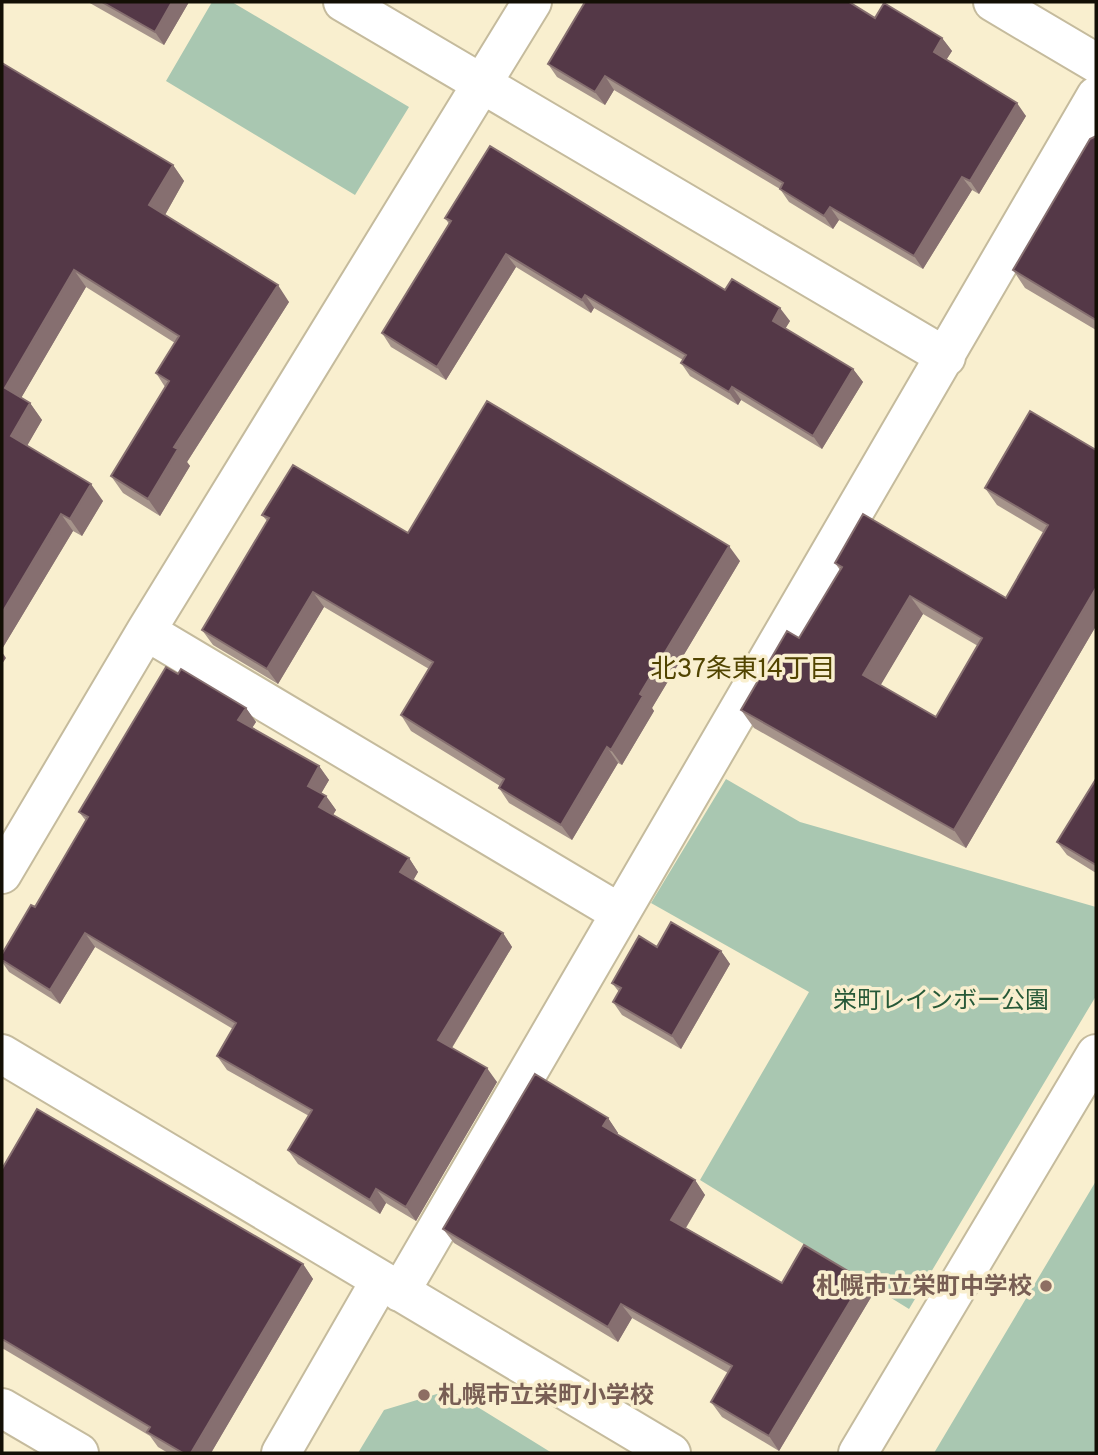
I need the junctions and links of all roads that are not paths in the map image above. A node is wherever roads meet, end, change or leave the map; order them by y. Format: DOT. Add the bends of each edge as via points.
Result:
graph roads {
  1 [pos="343,2"];
  2 [pos="532,2"];
  3 [pos="993,2"];
  4 [pos="1096,63"];
  5 [pos="483,84"];
  6 [pos="1096,96"];
  7 [pos="946,357"];
  8 [pos="146,631"];
  9 [pos="2,874"];
  10 [pos="618,912"];
  11 [pos="1096,1054"];
  12 [pos="5,1062"];
  13 [pos="390,1286"];
  14 [pos="2,1408"];
  15 [pos="79,1453"];
  16 [pos="281,1453"];
  17 [pos="671,1453"];
  18 [pos="858,1453"];
  1 -- 5 [label="street"];
  2 -- 5 [label="street"];
  3 -- 4 [label="street"];
  5 -- 7 [label="street"];
  5 -- 8 [label="street"];
  6 -- 7 [label="street"];
  7 -- 10 [label="street"];
  8 -- 9 [label="street"];
  8 -- 10 [label="street"];
  10 -- 13 [label="street"];
  11 -- 18 [label="street"];
  12 -- 13 [label="street"];
  13 -- 16 [label="street"];
  13 -- 17 [label="street"];
  14 -- 15 [label="street"];
}
